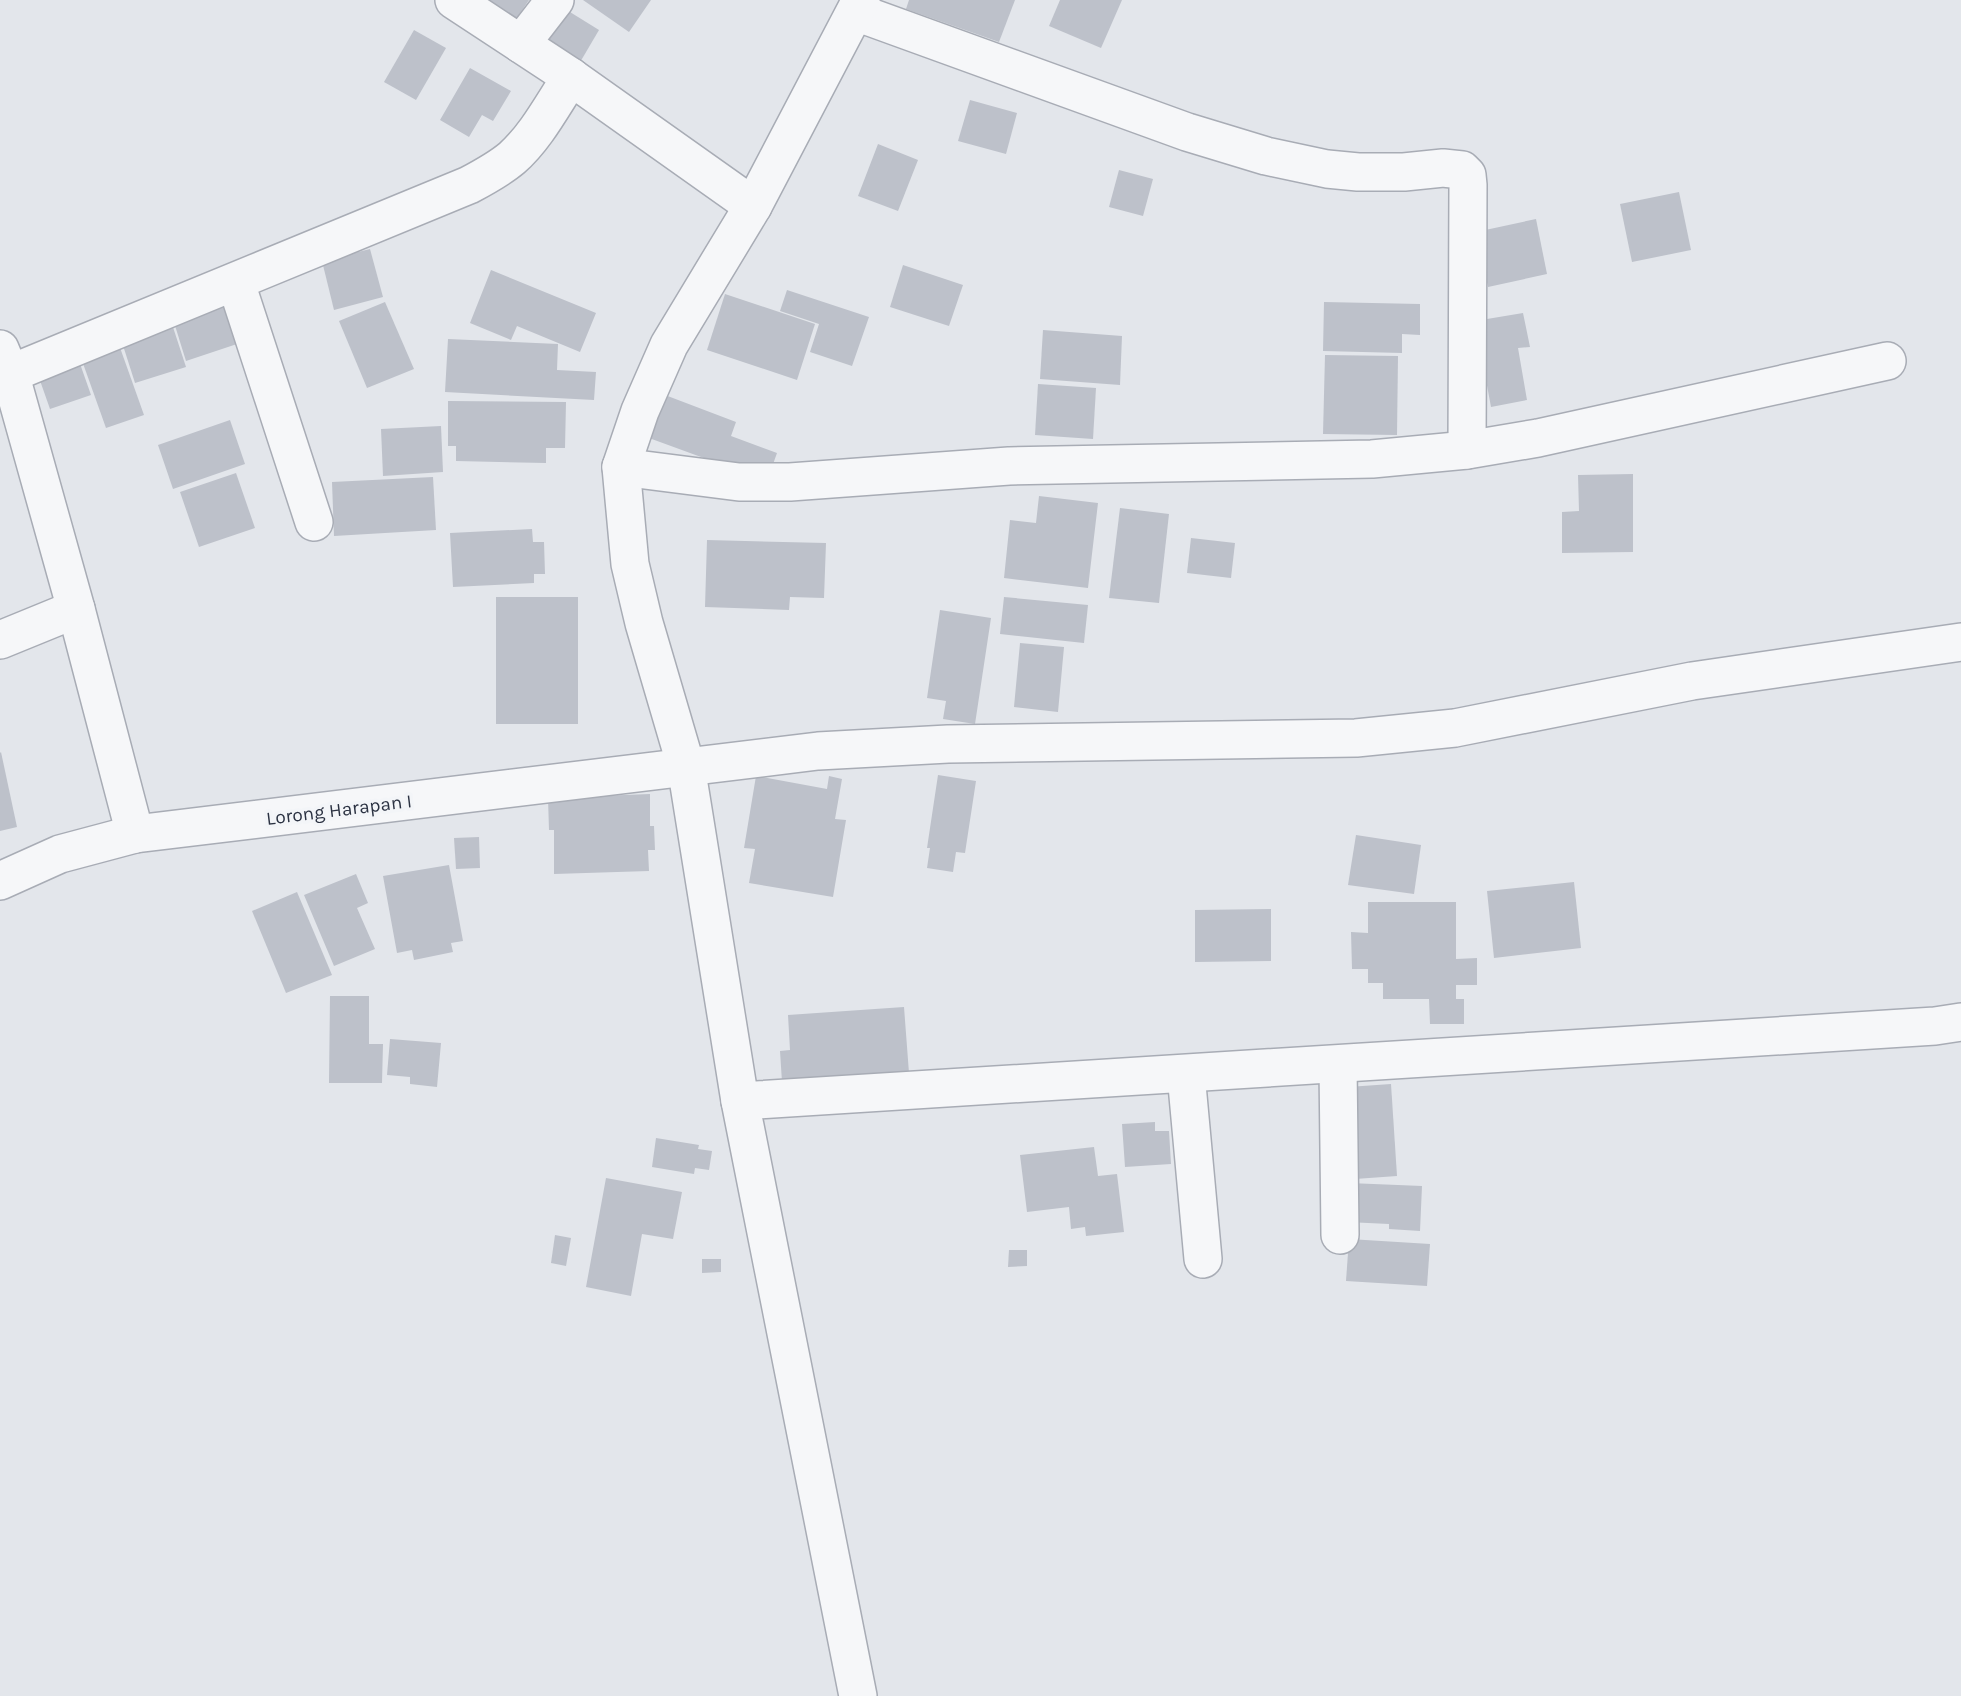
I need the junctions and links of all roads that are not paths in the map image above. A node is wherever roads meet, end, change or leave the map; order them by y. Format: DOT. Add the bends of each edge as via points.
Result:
graph roads {
  1 [pos="454,0"];
  2 [pos="555,0"];
  3 [pos="858,6"];
  4 [pos="521,44"];
  5 [pos="571,77"];
  6 [pos="753,206"];
  7 [pos="236,283"];
  8 [pos="1886,361"];
  9 [pos="3,367"];
  10 [pos="1467,450"];
  11 [pos="621,467"];
  12 [pos="314,522"];
  13 [pos="76,609"];
  14 [pos="0,640"];
  15 [pos="1961,642"];
  16 [pos="686,766"];
  17 [pos="135,834"];
  18 [pos="0,881"];
  19 [pos="1961,1022"];
  20 [pos="1338,1065"];
  21 [pos="1186,1074"];
  22 [pos="740,1101"];
  23 [pos="1340,1235"];
  24 [pos="1203,1259"];
  25 [pos="858,1696"];
  1 -- 4 [label="street"];
  2 -- 4 [label="street"];
  3 -- 6 [label="street"];
  3 -- 10 [label="street" via="1187,132 1266,156 1358,172 1462,170 1468,185"];
  4 -- 5 [label="street"];
  5 -- 6 [label="street"];
  5 -- 7 [label="street" via="532,135 494,172"];
  6 -- 11 [label="street" via="669,345"];
  7 -- 9 [label="street"];
  7 -- 12 [label="street"];
  8 -- 10 [label="street"];
  9 -- 13 [label="street"];
  10 -- 11 [label="street" via="1372,459 1009,466 790,482 740,482"];
  11 -- 16 [label="street" via="630,565"];
  13 -- 14 [label="street"];
  13 -- 17 [label="street"];
  15 -- 16 [label="street, Lorong Harapan I" via="1692,681 1455,728 1356,738 948,744 818,751"];
  16 -- 17 [label="street, Lorong Harapan I"];
  16 -- 22 [label="street"];
  17 -- 18 [label="street, Lorong Harapan I" via="60,854"];
  19 -- 20 [label="street"];
  20 -- 21 [label="street"];
  20 -- 23 [label="street"];
  21 -- 22 [label="street"];
  21 -- 24 [label="street"];
  22 -- 25 [label="street"];
}
